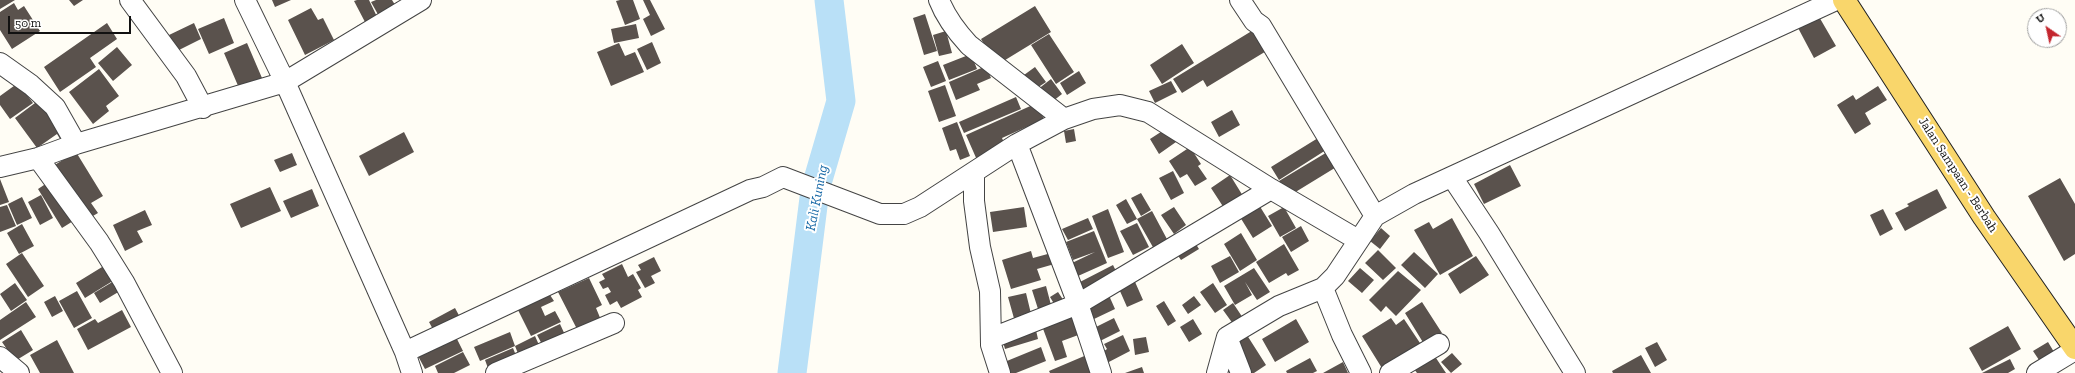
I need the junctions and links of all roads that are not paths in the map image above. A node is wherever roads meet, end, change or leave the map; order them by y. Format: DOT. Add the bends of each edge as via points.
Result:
graph roads {
  1 [pos="130,0"];
  2 [pos="245,0"];
  3 [pos="420,0"];
  4 [pos="939,0"];
  5 [pos="1240,0"];
  6 [pos="1836,0"];
  7 [pos="1844,0"];
  8 [pos="0,62"];
  9 [pos="285,82"];
  10 [pos="204,108"];
  11 [pos="1064,119"];
  12 [pos="76,144"];
  13 [pos="1017,144"];
  14 [pos="38,158"];
  15 [pos="0,167"];
  16 [pos="974,172"];
  17 [pos="1452,177"];
  18 [pos="1271,189"];
  19 [pos="1374,216"];
  20 [pos="1358,240"];
  21 [pos="1323,288"];
  22 [pos="1078,304"];
  23 [pos="614,323"];
  24 [pos="1227,337"];
  25 [pos="992,338"];
  26 [pos="1439,344"];
  27 [pos="2075,349"];
  28 [pos="0,357"];
  29 [pos="407,367"];
  30 [pos="19,373"];
  31 [pos="172,373"];
  32 [pos="496,373"];
  33 [pos="1000,373"];
  34 [pos="1101,373"];
  35 [pos="1217,373"];
  36 [pos="1241,373"];
  37 [pos="1361,373"];
  38 [pos="1390,373"];
  39 [pos="1575,373"];
  40 [pos="2037,373"];
  1 -- 10 [label="street" via="186,76"];
  2 -- 9 [label="street"];
  3 -- 9 [label="street"];
  4 -- 11 [label="street" via="955,31 969,45"];
  5 -- 19 [label="street" via="1254,21 1262,26"];
  6 -- 17 [label="street"];
  7 -- 27 [label="main road, Jalan Sampaan - Berbah" via="1984,217"];
  8 -- 12 [label="street" via="55,107"];
  9 -- 10 [label="street"];
  9 -- 29 [label="street"];
  10 -- 12 [label="street"];
  11 -- 13 [label="street"];
  11 -- 18 [label="street" via="1108,106 1134,107 1148,112"];
  12 -- 14 [label="street"];
  13 -- 16 [label="street"];
  13 -- 22 [label="street"];
  14 -- 15 [label="street"];
  14 -- 31 [label="street" via="99,242 124,282"];
  16 -- 25 [label="street" via="974,201 980,247 990,291"];
  16 -- 29 [label="street" via="920,207 904,214 880,214 783,177 743,194"];
  17 -- 19 [label="street"];
  17 -- 39 [label="street"];
  18 -- 20 [label="street"];
  18 -- 22 [label="street"];
  19 -- 20 [label="street"];
  20 -- 21 [label="street" via="1335,276"];
  21 -- 24 [label="street" via="1279,306"];
  21 -- 37 [label="street"];
  22 -- 25 [label="street"];
  22 -- 34 [label="street"];
  23 -- 32 [label="street"];
  24 -- 35 [label="street"];
  24 -- 36 [label="street"];
  25 -- 33 [label="street" via="992,353"];
  26 -- 38 [label="street"];
  27 -- 40 [label="street"];
  28 -- 30 [label="street"];
}
